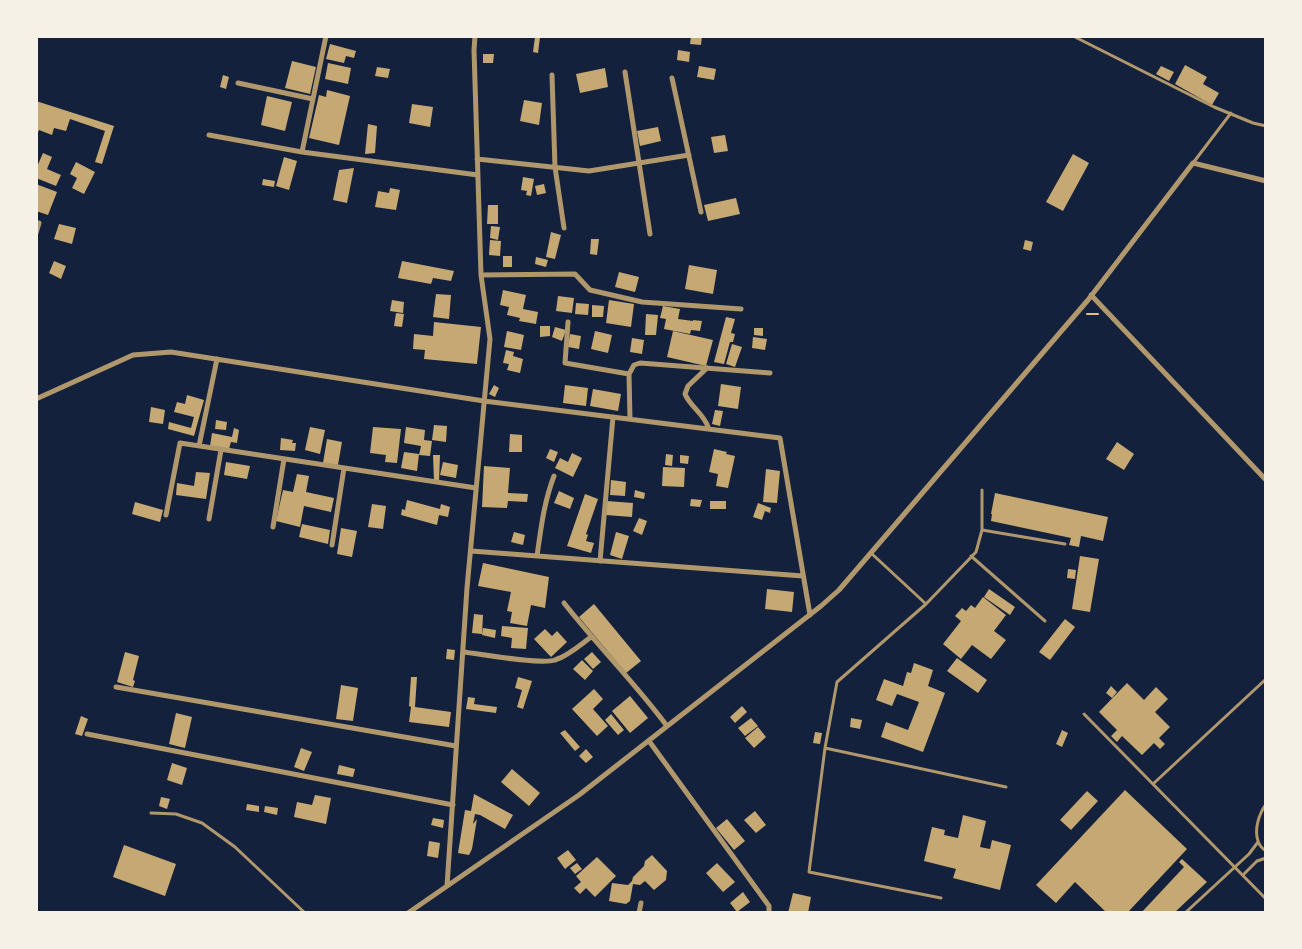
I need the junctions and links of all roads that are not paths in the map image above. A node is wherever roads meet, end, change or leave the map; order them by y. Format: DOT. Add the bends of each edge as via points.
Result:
graph roads {
  1 [pos="326,36"];
  2 [pos="475,36"];
  3 [pos="1073,36"];
  4 [pos="624,72"];
  5 [pos="552,75"];
  6 [pos="672,78"];
  7 [pos="238,83"];
  8 [pos="313,99"];
  9 [pos="1230,113"];
  10 [pos="1266,126"];
  11 [pos="210,135"];
  12 [pos="302,152"];
  13 [pos="689,155"];
  14 [pos="477,159"];
  15 [pos="638,163"];
  16 [pos="1193,163"];
  17 [pos="555,167"];
  18 [pos="478,175"];
  19 [pos="1266,181"];
  20 [pos="701,212"];
  21 [pos="36,223"];
  22 [pos="564,228"];
  23 [pos="36,233"];
  24 [pos="650,234"];
  25 [pos="481,275"];
  26 [pos="1091,295"];
  27 [pos="741,309"];
  28 [pos="568,322"];
  29 [pos="217,359"];
  30 [pos="707,368"];
  31 [pos="770,373"];
  32 [pos="629,374"];
  33 [pos="36,399"];
  34 [pos="484,401"];
  35 [pos="613,417"];
  36 [pos="630,419"];
  37 [pos="710,429"];
  38 [pos="199,446"];
  39 [pos="221,450"];
  40 [pos="284,459"];
  41 [pos="344,468"];
  42 [pos="554,476"];
  43 [pos="1266,480"];
  44 [pos="476,488"];
  45 [pos="982,490"];
  46 [pos="166,515"];
  47 [pos="209,518"];
  48 [pos="273,527"];
  49 [pos="982,530"];
  50 [pos="1065,544"];
  51 [pos="332,545"];
  52 [pos="470,551"];
  53 [pos="870,553"];
  54 [pos="537,556"];
  55 [pos="972,556"];
  56 [pos="600,560"];
  57 [pos="804,576"];
  58 [pos="564,603"];
  59 [pos="926,604"];
  60 [pos="810,615"];
  61 [pos="1045,621"];
  62 [pos="590,637"];
  63 [pos="463,652"];
  64 [pos="1265,680"];
  65 [pos="116,687"];
  66 [pos="1084,714"];
  67 [pos="667,726"];
  68 [pos="87,734"];
  69 [pos="649,740"];
  70 [pos="456,746"];
  71 [pos="826,748"];
  72 [pos="1152,784"];
  73 [pos="1006,787"];
  74 [pos="1266,804"];
  75 [pos="452,805"];
  76 [pos="151,812"];
  77 [pos="1258,842"];
  78 [pos="1266,852"];
  79 [pos="1266,858"];
  80 [pos="1235,868"];
  81 [pos="1242,875"];
  82 [pos="447,886"];
  83 [pos="941,898"];
  84 [pos="1266,899"];
  85 [pos="641,903"];
  86 [pos="305,913"];
  87 [pos="408,913"];
  88 [pos="639,913"];
  89 [pos="770,913"];
  90 [pos="1185,913"];
  1 -- 8 [label="street"];
  2 -- 14 [label="street"];
  3 -- 9 [label="lane"];
  4 -- 15 [label="street"];
  5 -- 17 [label="street"];
  6 -- 13 [label="street"];
  7 -- 8 [label="street"];
  8 -- 12 [label="street"];
  9 -- 10 [label="lane"];
  9 -- 16 [label="lane"];
  11 -- 12 [label="street"];
  12 -- 18 [label="street"];
  13 -- 15 [label="street"];
  13 -- 20 [label="street"];
  14 -- 17 [label="street"];
  14 -- 18 [label="street"];
  15 -- 17 [label="street" via="589,171"];
  15 -- 24 [label="street"];
  16 -- 19 [label="street"];
  16 -- 26 [label="street"];
  17 -- 22 [label="street"];
  18 -- 25 [label="street"];
  21 -- 23 [label="street" via="39,223"];
  25 -- 27 [label="street" via="575,274 590,290 642,302"];
  25 -- 34 [label="street" via="490,339"];
  26 -- 43 [label="street"];
  26 -- 53 [label="street"];
  28 -- 32 [label="street" via="565,363"];
  29 -- 33 [label="street" via="171,352 133,355"];
  29 -- 34 [label="street"];
  29 -- 38 [label="street"];
  30 -- 31 [label="street"];
  30 -- 32 [label="street" via="640,364 634,365"];
  30 -- 37 [label="street" via="688,386 685,394 704,416"];
  32 -- 36 [label="street"];
  34 -- 35 [label="street"];
  34 -- 44 [label="street"];
  35 -- 36 [label="street"];
  35 -- 56 [label="street"];
  36 -- 37 [label="street"];
  37 -- 57 [label="street" via="780,438"];
  38 -- 39 [label="street"];
  38 -- 46 [label="street" via="180,444"];
  39 -- 40 [label="street"];
  39 -- 47 [label="street"];
  40 -- 41 [label="street"];
  40 -- 48 [label="street"];
  41 -- 44 [label="street"];
  41 -- 51 [label="street"];
  42 -- 54 [label="street" via="542,513"];
  44 -- 52 [label="street"];
  45 -- 49 [label="lane"];
  49 -- 50 [label="lane"];
  49 -- 55 [label="lane"];
  52 -- 54 [label="street"];
  52 -- 63 [label="street"];
  53 -- 59 [label="lane"];
  53 -- 60 [label="street" via="839,590"];
  54 -- 56 [label="street"];
  55 -- 59 [label="lane"];
  55 -- 61 [label="lane"];
  56 -- 57 [label="street"];
  57 -- 60 [label="street"];
  58 -- 62 [label="street"];
  59 -- 71 [label="lane" via="837,682"];
  60 -- 67 [label="street"];
  62 -- 63 [label="street" via="554,661"];
  62 -- 67 [label="street"];
  63 -- 70 [label="street"];
  64 -- 72 [label="lane"];
  65 -- 70 [label="street"];
  66 -- 72 [label="lane"];
  67 -- 69 [label="street"];
  68 -- 75 [label="street"];
  69 -- 82 [label="street" via="579,795"];
  69 -- 89 [label="street" via="769,906"];
  70 -- 75 [label="street"];
  71 -- 73 [label="lane"];
  71 -- 83 [label="lane" via="809,872"];
  72 -- 80 [label="lane"];
  74 -- 77 [label="lane" via="1257,825"];
  75 -- 82 [label="street"];
  76 -- 86 [label="lane" via="176,814 202,823 236,847"];
  77 -- 78 [label="lane"];
  77 -- 80 [label="lane"];
  79 -- 81 [label="lane" via="1257,861"];
  80 -- 81 [label="lane"];
  80 -- 90 [label="lane"];
  81 -- 84 [label="lane"];
  82 -- 87 [label="street"];
  85 -- 88 [label="street"];
}
